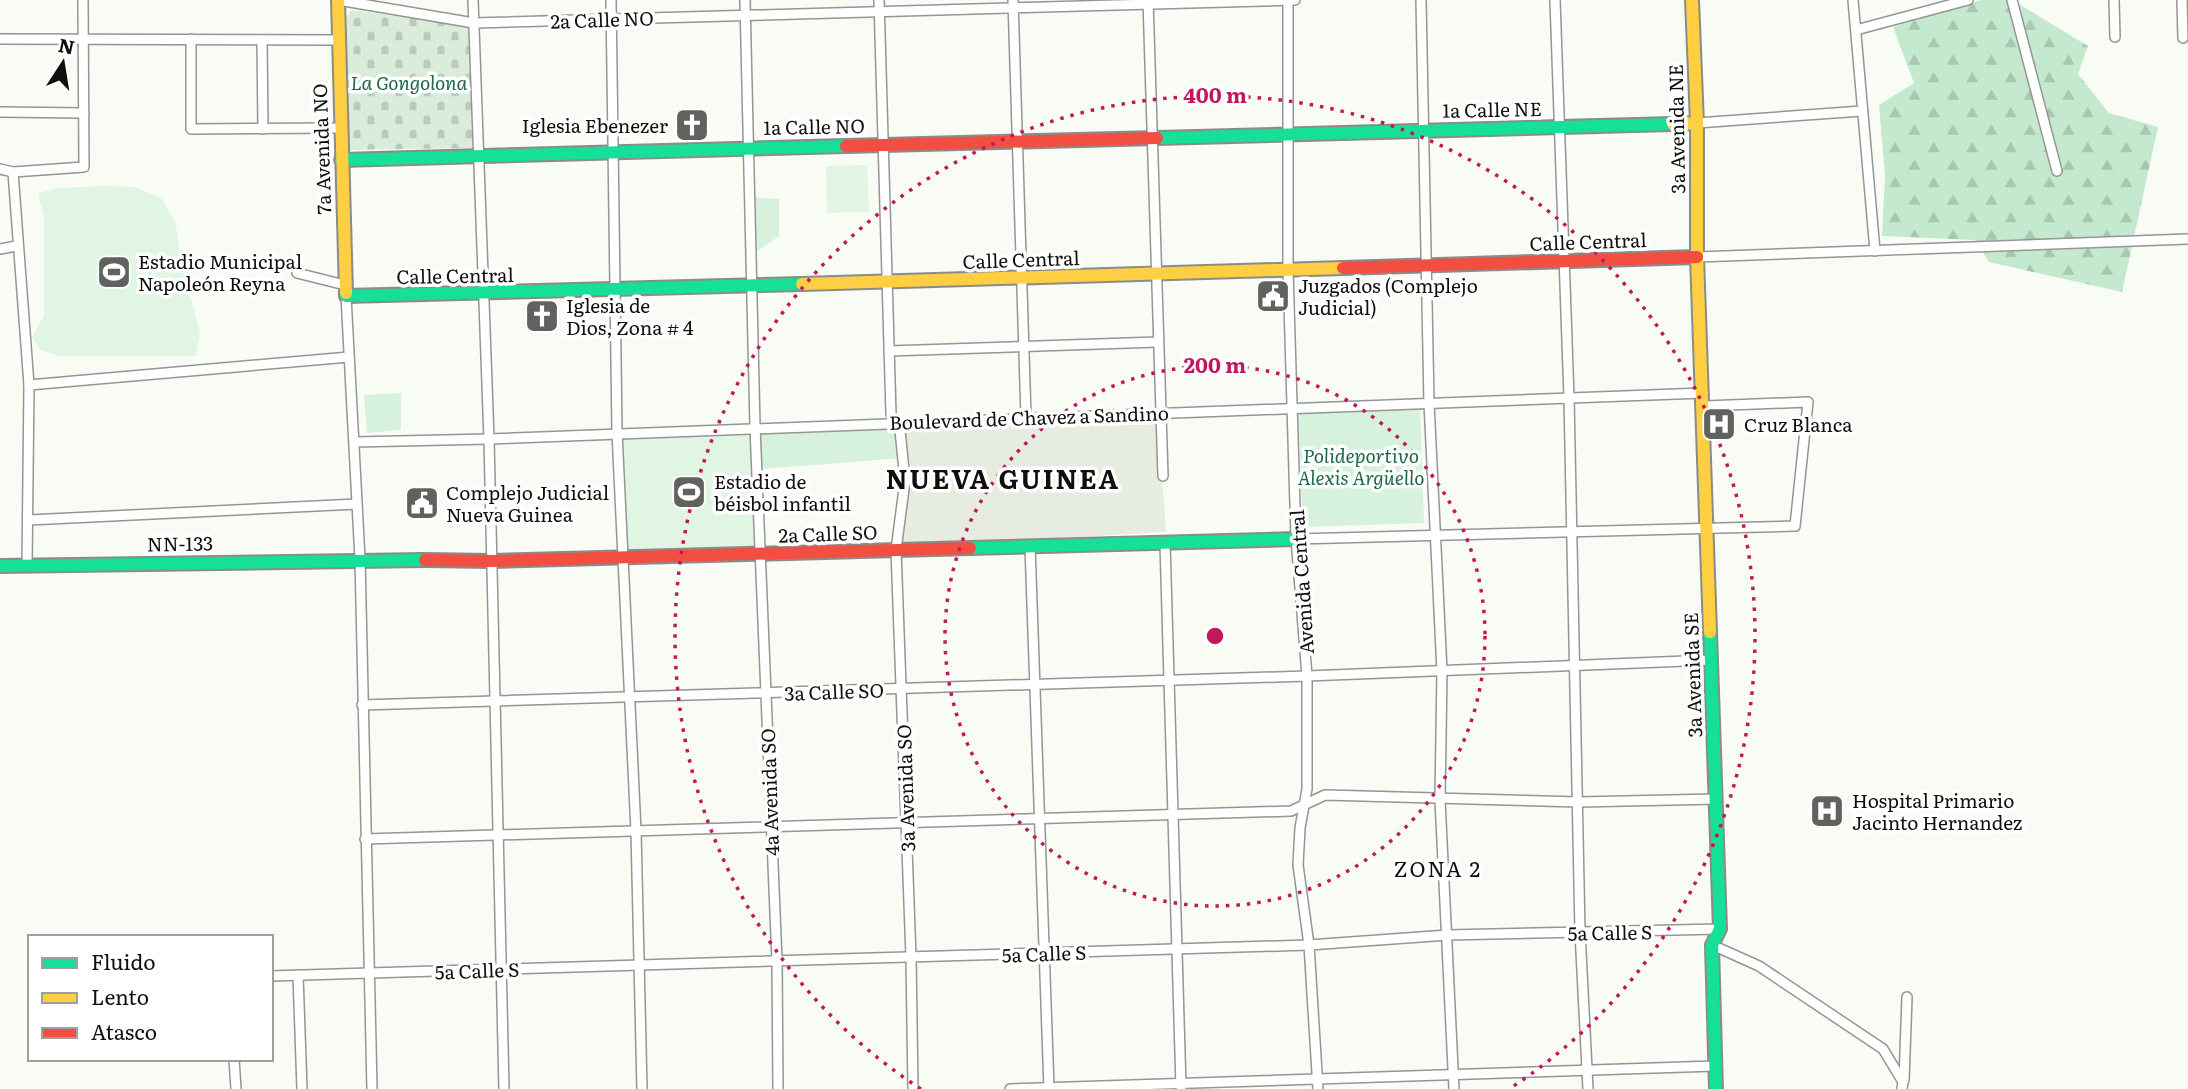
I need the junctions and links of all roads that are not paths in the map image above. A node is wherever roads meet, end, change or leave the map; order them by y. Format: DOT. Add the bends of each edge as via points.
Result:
graph roads {
  1 [pos="83,0"];
  2 [pos="338,0"];
  3 [pos="473,0"];
  4 [pos="611,0"];
  5 [pos="745,0"];
  6 [pos="879,0"];
  7 [pos="1288,0"];
  8 [pos="1295,0"];
  9 [pos="1421,0"];
  10 [pos="1555,0"];
  11 [pos="1692,0"];
  12 [pos="1853,0"];
  13 [pos="1968,0"];
  14 [pos="2012,0"];
  15 [pos="2114,0"];
  16 [pos="2182,0"];
  17 [pos="1148,1"];
  18 [pos="1937,4"];
  19 [pos="1013,5"];
  20 [pos="879,12"];
  21 [pos="746,15"];
  22 [pos="611,19"];
  23 [pos="474,23"];
  24 [pos="1856,30"];
  25 [pos="2115,37"];
  26 [pos="83,38"];
  27 [pos="2183,38"];
  28 [pos="0,39"];
  29 [pos="191,39"];
  30 [pos="262,40"];
  31 [pos="337,40"];
  32 [pos="1862,111"];
  33 [pos="0,112"];
  34 [pos="84,113"];
  35 [pos="1696,123"];
  36 [pos="1559,126"];
  37 [pos="340,128"];
  38 [pos="263,129"];
  39 [pos="1424,130"];
  40 [pos="1289,133"];
  41 [pos="1152,137"];
  42 [pos="1017,140"];
  43 [pos="884,144"];
  44 [pos="749,147"];
  45 [pos="615,150"];
  46 [pos="479,153"];
  47 [pos="341,160"];
  48 [pos="0,169"];
  49 [pos="2057,171"];
  50 [pos="12,172"];
  51 [pos="2188,239"];
  52 [pos="16,246"];
  53 [pos="0,248"];
  54 [pos="1875,251"];
  55 [pos="1697,257"];
  56 [pos="1563,261"];
  57 [pos="1428,265"];
  58 [pos="1288,270"];
  59 [pos="298,274"];
  60 [pos="1156,274"];
  61 [pos="1021,278"];
  62 [pos="888,282"];
  63 [pos="753,286"];
  64 [pos="346,290"];
  65 [pos="616,290"];
  66 [pos="483,294"];
  67 [pos="1158,341"];
  68 [pos="1024,346"];
  69 [pos="889,351"];
  70 [pos="349,357"];
  71 [pos="29,385"];
  72 [pos="1569,398"];
  73 [pos="1704,400"];
  74 [pos="1429,403"];
  75 [pos="1293,408"];
  76 [pos="1161,412"];
  77 [pos="1026,417"];
  78 [pos="893,422"];
  79 [pos="755,427"];
  80 [pos="617,432"];
  81 [pos="489,439"];
  82 [pos="354,442"];
  83 [pos="1163,476"];
  84 [pos="357,504"];
  85 [pos="29,520"];
  86 [pos="1706,528"];
  87 [pos="1572,532"];
  88 [pos="1433,536"];
  89 [pos="1296,539"];
  90 [pos="1165,543"];
  91 [pos="1031,547"];
  92 [pos="895,550"];
  93 [pos="760,554"];
  94 [pos="623,558"];
  95 [pos="360,559"];
  96 [pos="491,561"];
  97 [pos="0,566"];
  98 [pos="27,566"];
  99 [pos="1711,660"];
  100 [pos="1574,666"];
  101 [pos="1442,671"];
  102 [pos="1307,676"];
  103 [pos="1169,680"];
  104 [pos="1035,684"];
  105 [pos="901,689"];
  106 [pos="764,693"];
  107 [pos="629,697"];
  108 [pos="495,701"];
  109 [pos="362,705"];
  110 [pos="1716,799"];
  111 [pos="1440,800"];
  112 [pos="1579,802"];
  113 [pos="1303,804"];
  114 [pos="1173,814"];
  115 [pos="1040,818"];
  116 [pos="906,822"];
  117 [pos="770,827"];
  118 [pos="636,831"];
  119 [pos="499,835"];
  120 [pos="365,839"];
  121 [pos="1720,929"];
  122 [pos="1580,932"];
  123 [pos="1448,935"];
  124 [pos="1309,945"];
  125 [pos="1712,945"];
  126 [pos="1177,949"];
  127 [pos="1044,953"];
  128 [pos="911,957"];
  129 [pos="777,961"];
  130 [pos="640,965"];
  131 [pos="502,970"];
  132 [pos="368,974"];
  133 [pos="299,975"];
  134 [pos="273,976"];
  135 [pos="1907,997"];
  136 [pos="234,1061"];
  137 [pos="1716,1066"];
  138 [pos="1588,1070"];
  139 [pos="1454,1074"];
  140 [pos="1318,1084"];
  141 [pos="1181,1086"];
  142 [pos="1903,1086"];
  143 [pos="1049,1088"];
  144 [pos="236,1089"];
  145 [pos="302,1089"];
  146 [pos="372,1089"];
  147 [pos="504,1089"];
  148 [pos="642,1089"];
  149 [pos="778,1089"];
  150 [pos="913,1089"];
  151 [pos="1010,1089"];
  152 [pos="1454,1089"];
  153 [pos="1588,1089"];
  154 [pos="1716,1089"];
  1 -- 26 [label="street"];
  2 -- 23 [label="street, 2a Calle NO"];
  2 -- 31 [label="main road, 7a Avenida NO"];
  3 -- 23 [label="street"];
  4 -- 22 [label="street"];
  5 -- 21 [label="street, 4a Avenida SO"];
  6 -- 20 [label="street, 3a Avenida SO"];
  7 -- 8 [label="street, 2a Calle NO"];
  7 -- 17 [label="street, 2a Calle NO"];
  7 -- 40 [label="street, Avenida Central"];
  9 -- 39 [label="street"];
  10 -- 36 [label="street"];
  11 -- 35 [label="main road, 3a Avenida NE"];
  12 -- 24 [label="street"];
  13 -- 18 [label="street"];
  14 -- 49 [label="street"];
  15 -- 25 [label="street"];
  16 -- 27 [label="street"];
  17 -- 19 [label="street, 2a Calle NO"];
  17 -- 41 [label="street"];
  18 -- 24 [label="street"];
  19 -- 20 [label="street, 2a Calle NO"];
  19 -- 42 [label="street"];
  20 -- 21 [label="street, 2a Calle NO"];
  20 -- 43 [label="street, 3a Avenida SO"];
  21 -- 22 [label="street, 2a Calle NO"];
  21 -- 44 [label="street, 4a Avenida SO"];
  22 -- 23 [label="street, 2a Calle NO"];
  22 -- 45 [label="street"];
  23 -- 46 [label="street"];
  24 -- 32 [label="street"];
  26 -- 28 [label="street"];
  26 -- 29 [label="street"];
  26 -- 34 [label="street"];
  29 -- 30 [label="street"];
  29 -- 38 [label="street" via="191,129"];
  30 -- 31 [label="street"];
  30 -- 38 [label="street"];
  31 -- 37 [label="main road, 7a Avenida NO"];
  32 -- 35 [label="street"];
  32 -- 54 [label="street"];
  33 -- 34 [label="street"];
  34 -- 50 [label="street" via="84,167"];
  35 -- 36 [label="main road, 1a Calle NE"];
  35 -- 55 [label="main road, 3a Avenida NE"];
  36 -- 39 [label="main road, 1a Calle NE"];
  36 -- 56 [label="street"];
  37 -- 38 [label="street"];
  37 -- 47 [label="main road, 7a Avenida NO"];
  39 -- 40 [label="main road, 1a Calle NE"];
  39 -- 57 [label="street"];
  40 -- 41 [label="main road, 1a Calle NO"];
  40 -- 58 [label="street, Avenida Central"];
  41 -- 42 [label="main road, 1a Calle NO"];
  41 -- 60 [label="street"];
  42 -- 43 [label="main road, 1a Calle NO"];
  42 -- 61 [label="street"];
  43 -- 44 [label="main road, 1a Calle NO"];
  43 -- 62 [label="street, 3a Avenida SO"];
  44 -- 45 [label="main road, 1a Calle NO"];
  44 -- 63 [label="street, 4a Avenida SO"];
  45 -- 46 [label="main road, 1a Calle NO"];
  45 -- 65 [label="street"];
  46 -- 47 [label="main road, 1a Calle NO"];
  46 -- 66 [label="street"];
  47 -- 64 [label="main road, 7a Avenida NO"];
  48 -- 50 [label="street"];
  50 -- 52 [label="street"];
  51 -- 54 [label="street"];
  52 -- 53 [label="street"];
  52 -- 71 [label="street"];
  54 -- 55 [label="street"];
  55 -- 56 [label="main road, Calle Central"];
  55 -- 73 [label="main road, 3a Avenida SE"];
  56 -- 57 [label="main road, Calle Central"];
  56 -- 72 [label="street"];
  57 -- 58 [label="main road, Calle Central"];
  57 -- 74 [label="street"];
  58 -- 60 [label="main road, Calle Central"];
  58 -- 75 [label="street, Avenida Central"];
  59 -- 64 [label="street"];
  60 -- 61 [label="main road, Calle Central"];
  60 -- 67 [label="street"];
  61 -- 62 [label="main road, Calle Central"];
  61 -- 68 [label="street"];
  62 -- 63 [label="main road, Calle Central"];
  62 -- 69 [label="street, 3a Avenida SO"];
  63 -- 65 [label="main road, Calle Central"];
  63 -- 79 [label="street, 4a Avenida SO"];
  64 -- 66 [label="main road, Calle Central"];
  64 -- 70 [label="street"];
  65 -- 66 [label="main road, Calle Central"];
  65 -- 80 [label="street"];
  66 -- 81 [label="street"];
  67 -- 68 [label="street"];
  67 -- 76 [label="street"];
  68 -- 69 [label="street"];
  68 -- 77 [label="street"];
  69 -- 78 [label="street, 3a Avenida SO"];
  70 -- 71 [label="street"];
  70 -- 82 [label="street"];
  71 -- 85 [label="street"];
  72 -- 73 [label="street, Boulevard de Chavez a Sandino"];
  72 -- 74 [label="street, Boulevard de Chavez a Sandino"];
  72 -- 87 [label="street"];
  73 -- 86 [label="main road, 3a Avenida SE"];
  73 -- 86 [label="street, Boulevard de Chavez a Sandino" via="1808,402 1795,526"];
  74 -- 75 [label="street, Boulevard de Chavez a Sandino"];
  74 -- 88 [label="street"];
  75 -- 76 [label="street, Boulevard de Chavez a Sandino"];
  75 -- 89 [label="street, Avenida Central"];
  76 -- 77 [label="street, Boulevard de Chavez a Sandino"];
  76 -- 83 [label="street"];
  77 -- 78 [label="street, Boulevard de Chavez a Sandino"];
  78 -- 79 [label="street, Boulevard de Chavez a Sandino"];
  78 -- 92 [label="street, 3a Avenida SO" via="900,430 905,481"];
  79 -- 80 [label="street, Boulevard de Chavez a Sandino"];
  79 -- 93 [label="street, 4a Avenida SO"];
  80 -- 81 [label="street, Boulevard de Chavez a Sandino"];
  80 -- 94 [label="street"];
  81 -- 82 [label="street, Boulevard de Chavez a Sandino"];
  81 -- 96 [label="street"];
  82 -- 84 [label="street"];
  84 -- 85 [label="street"];
  84 -- 95 [label="street"];
  85 -- 98 [label="street"];
  86 -- 87 [label="street"];
  86 -- 99 [label="main road, 3a Avenida SE"];
  87 -- 88 [label="street"];
  87 -- 100 [label="street"];
  88 -- 89 [label="street"];
  88 -- 101 [label="street"];
  89 -- 90 [label="main road, 2a Calle SO"];
  89 -- 102 [label="street, Avenida Central"];
  90 -- 91 [label="main road, 2a Calle SO"];
  90 -- 103 [label="street"];
  91 -- 92 [label="main road, 2a Calle SO"];
  91 -- 104 [label="street"];
  92 -- 93 [label="main road, 2a Calle SO"];
  92 -- 105 [label="street, 3a Avenida SO"];
  93 -- 94 [label="main road, 2a Calle SO"];
  93 -- 106 [label="street, 4a Avenida SO"];
  94 -- 96 [label="main road, 2a Calle SO"];
  94 -- 107 [label="street"];
  95 -- 96 [label="main road, 2a Calle SO"];
  95 -- 98 [label="main road, NN-133 / NN-133"];
  95 -- 109 [label="street"];
  96 -- 108 [label="street"];
  97 -- 98 [label="main road, NN-133 / NN-133"];
  99 -- 100 [label="street, 3a Calle SO"];
  99 -- 110 [label="main road, 3a Avenida SE"];
  100 -- 101 [label="street, 3a Calle SO"];
  100 -- 112 [label="street"];
  101 -- 102 [label="street, 3a Calle SO"];
  101 -- 111 [label="street"];
  102 -- 103 [label="street, 3a Calle SO"];
  102 -- 113 [label="street, Avenida Central" via="1307,789"];
  103 -- 104 [label="street, 3a Calle SO"];
  103 -- 114 [label="street"];
  104 -- 105 [label="street, 3a Calle SO"];
  104 -- 115 [label="street"];
  105 -- 106 [label="street, 3a Calle SO"];
  105 -- 116 [label="street, 3a Avenida SO"];
  106 -- 107 [label="street, 3a Calle SO"];
  106 -- 117 [label="street, 4a Avenida SO"];
  107 -- 108 [label="street, 3a Calle SO"];
  107 -- 118 [label="street"];
  108 -- 109 [label="street, 3a Calle SO"];
  108 -- 119 [label="street"];
  109 -- 120 [label="street"];
  110 -- 112 [label="street"];
  110 -- 121 [label="main road, 3a Avenida SE"];
  111 -- 112 [label="street"];
  111 -- 113 [label="street" via="1325,795"];
  111 -- 123 [label="street"];
  112 -- 122 [label="street"];
  113 -- 114 [label="street" via="1291,811"];
  113 -- 124 [label="street, Avenida Central" via="1298,865"];
  114 -- 115 [label="street"];
  114 -- 126 [label="street"];
  115 -- 116 [label="street"];
  115 -- 127 [label="street"];
  116 -- 117 [label="street"];
  116 -- 128 [label="street, 3a Avenida SO"];
  117 -- 118 [label="street"];
  117 -- 129 [label="street, 4a Avenida SO"];
  118 -- 119 [label="street"];
  118 -- 130 [label="street"];
  119 -- 120 [label="street"];
  119 -- 131 [label="street"];
  120 -- 132 [label="street"];
  121 -- 122 [label="street, 5a Calle S"];
  121 -- 125 [label="main road, 3a Avenida SE"];
  122 -- 123 [label="street, 5a Calle S"];
  122 -- 138 [label="street"];
  123 -- 124 [label="street, 5a Calle S"];
  123 -- 139 [label="street"];
  124 -- 126 [label="street, 5a Calle S"];
  124 -- 140 [label="street, Avenida Central"];
  125 -- 137 [label="main road, 3a Avenida SE"];
  125 -- 142 [label="street" via="1759,966 1883,1049"];
  126 -- 127 [label="street, 5a Calle S"];
  126 -- 141 [label="street"];
  127 -- 128 [label="street, 5a Calle S"];
  127 -- 143 [label="street"];
  128 -- 129 [label="street, 5a Calle S"];
  128 -- 150 [label="street, 3a Avenida SO"];
  129 -- 130 [label="street, 5a Calle S"];
  129 -- 149 [label="street, 4a Avenida SO"];
  130 -- 131 [label="street, 5a Calle S"];
  130 -- 148 [label="street"];
  131 -- 132 [label="street, 5a Calle S"];
  131 -- 147 [label="street"];
  132 -- 133 [label="street, 5a Calle S"];
  132 -- 146 [label="street"];
  133 -- 134 [label="street, 5a Calle S"];
  133 -- 145 [label="street"];
  135 -- 142 [label="street"];
  136 -- 144 [label="street"];
  137 -- 138 [label="street"];
  137 -- 154 [label="main road, 3a Avenida SE"];
  138 -- 139 [label="street"];
  138 -- 153 [label="street"];
  139 -- 140 [label="street"];
  139 -- 152 [label="street"];
  140 -- 141 [label="street"];
  141 -- 143 [label="street"];
  143 -- 151 [label="street"];
}
